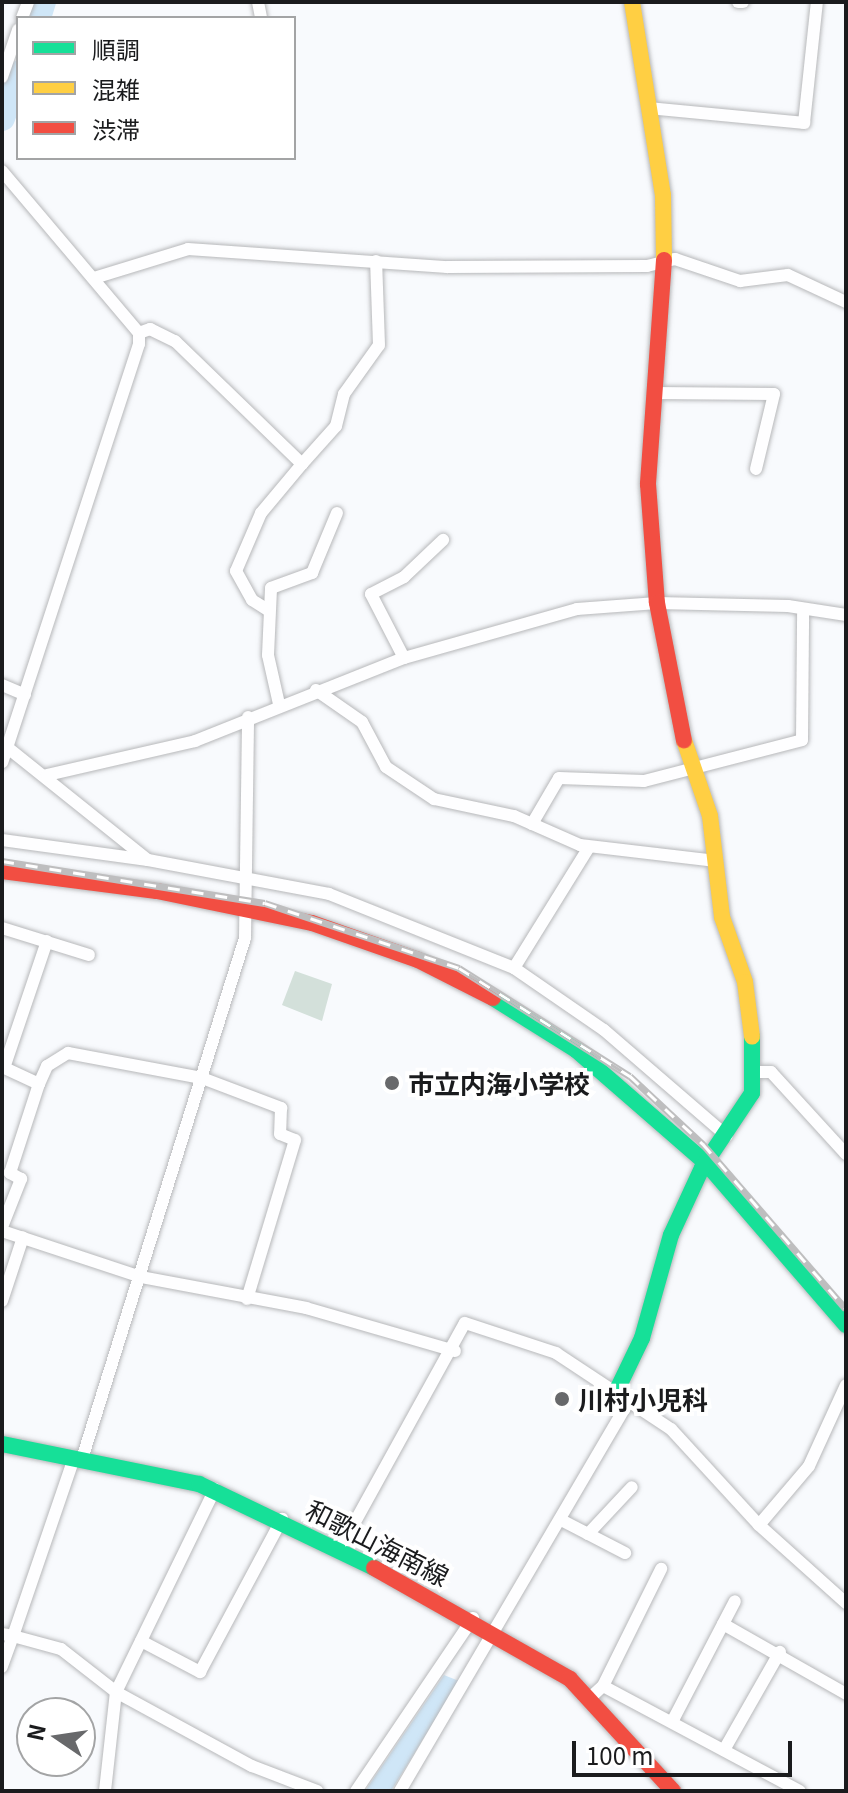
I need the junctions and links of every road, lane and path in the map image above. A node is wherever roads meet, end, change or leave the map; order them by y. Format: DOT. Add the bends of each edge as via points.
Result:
graph roads {
  1 [pos="632,2"];
  2 [pos="817,2"];
  3 [pos="16,36"];
  4 [pos="2,77"];
  5 [pos="649,108"];
  6 [pos="2,171"];
  7 [pos="376,261"];
  8 [pos="664,262"];
  9 [pos="94,278"];
  10 [pos="846,302"];
  11 [pos="139,333"];
  12 [pos="654,393"];
  13 [pos="302,464"];
  14 [pos="756,469"];
  15 [pos="337,513"];
  16 [pos="443,540"];
  17 [pos="657,603"];
  18 [pos="268,610"];
  19 [pos="803,613"];
  20 [pos="846,615"];
  21 [pos="404,658"];
  22 [pos="2,685"];
  23 [pos="316,690"];
  24 [pos="25,695"];
  25 [pos="279,704"];
  26 [pos="248,717"];
  27 [pos="8,748"];
  28 [pos="2,762"];
  29 [pos="692,767"];
  30 [pos="47,775"];
  31 [pos="532,824"];
  32 [pos="2,840"];
  33 [pos="589,847"];
  34 [pos="148,860"];
  35 [pos="716,861"];
  36 [pos="2,871"];
  37 [pos="245,876"];
  38 [pos="247,908"];
  39 [pos="2,928"];
  40 [pos="47,941"];
  41 [pos="89,955"];
  42 [pos="514,968"];
  43 [pos="756,1072"];
  44 [pos="202,1078"];
  45 [pos="39,1084"];
  46 [pos="727,1136"];
  47 [pos="846,1154"];
  48 [pos="706,1163"];
  49 [pos="2,1229"];
  50 [pos="23,1237"];
  51 [pos="141,1277"];
  52 [pos="247,1299"];
  53 [pos="2,1301"];
  54 [pos="846,1325"];
  55 [pos="455,1351"];
  56 [pos="846,1385"];
  57 [pos="623,1395"];
  58 [pos="2,1444"];
  59 [pos="78,1458"];
  60 [pos="632,1487"];
  61 [pos="215,1489"];
  62 [pos="282,1519"];
  63 [pos="563,1521"];
  64 [pos="759,1525"];
  65 [pos="588,1534"];
  66 [pos="340,1549"];
  67 [pos="625,1553"];
  68 [pos="661,1569"];
  69 [pos="735,1601"];
  70 [pos="846,1603"];
  71 [pos="473,1618"];
  72 [pos="723,1624"];
  73 [pos="499,1633"];
  74 [pos="7,1635"];
  75 [pos="141,1641"];
  76 [pos="780,1652"];
  77 [pos="2,1667"];
  78 [pos="597,1691"];
  79 [pos="116,1692"];
  80 [pos="846,1694"];
  81 [pos="672,1722"];
  82 [pos="724,1750"];
  83 [pos="105,1791"];
  84 [pos="317,1791"];
  85 [pos="356,1791"];
  86 [pos="400,1791"];
  87 [pos="673,1791"];
  88 [pos="800,1791"];
  1 -- 5 [label="street"];
  2 -- 5 [label="street" via="804,123"];
  3 -- 4 [label="street"];
  5 -- 8 [label="street"];
  6 -- 9 [label="street"];
  7 -- 8 [label="street" via="447,267"];
  7 -- 9 [label="street" via="188,249"];
  7 -- 13 [label="street" via="379,345 344,394 336,426"];
  8 -- 10 [label="street" via="697,263 740,281 788,275"];
  8 -- 12 [label="street"];
  9 -- 11 [label="street"];
  11 -- 13 [label="street" via="150,329 175,341"];
  11 -- 24 [label="street" via="85,526"];
  12 -- 14 [label="street" via="774,394"];
  12 -- 17 [label="street" via="648,484"];
  13 -- 18 [label="street" via="261,513 236,571 252,600"];
  15 -- 18 [label="street" via="312,573 272,585"];
  16 -- 21 [label="street" via="404,577 371,594"];
  17 -- 19 [label="street" via="788,606"];
  17 -- 21 [label="street" via="577,609"];
  17 -- 29 [label="street"];
  18 -- 25 [label="street"];
  19 -- 20 [label="street"];
  19 -- 29 [label="street" via="802,740"];
  21 -- 23 [label="street"];
  22 -- 24 [label="street"];
  23 -- 25 [label="street"];
  23 -- 31 [label="street" via="362,722 386,767 434,799"];
  24 -- 27 [label="street"];
  25 -- 26 [label="street"];
  26 -- 30 [label="street" via="151,754"];
  26 -- 37 [label="street"];
  27 -- 28 [label="street"];
  27 -- 30 [label="street"];
  29 -- 31 [label="street" via="635,782 559,778"];
  29 -- 35 [label="street" via="710,816"];
  30 -- 34 [label="street"];
  31 -- 33 [label="street"];
  32 -- 34 [label="street"];
  33 -- 35 [label="street"];
  33 -- 42 [label="street"];
  34 -- 37 [label="street"];
  35 -- 43 [label="street"];
  36 -- 38 [label="street"];
  37 -- 38 [label="street"];
  37 -- 42 [label="street" via="388,913"];
  38 -- 44 [label="street"];
  38 -- 48 [label="street" via="350,935 495,999 576,1050"];
  39 -- 40 [label="street"];
  40 -- 41 [label="street"];
  40 -- 45 [label="street" via="4,1068"];
  42 -- 46 [label="street" via="604,1030"];
  43 -- 46 [label="street"];
  43 -- 47 [label="street" via="771,1072"];
  44 -- 45 [label="street" via="68,1053 47,1066"];
  44 -- 51 [label="street"];
  44 -- 52 [label="street" via="281,1108 280,1134 295,1140"];
  45 -- 49 [label="street" via="10,1173 21,1179"];
  46 -- 48 [label="street"];
  48 -- 54 [label="street"];
  48 -- 57 [label="street" via="671,1235"];
  49 -- 50 [label="street"];
  50 -- 51 [label="street"];
  50 -- 53 [label="street"];
  51 -- 52 [label="street"];
  51 -- 59 [label="street"];
  52 -- 55 [label="street"];
  55 -- 57 [label="street" via="465,1323 531,1341"];
  55 -- 66 [label="street"];
  56 -- 64 [label="street" via="809,1466"];
  57 -- 63 [label="street"];
  57 -- 64 [label="street" via="671,1429"];
  58 -- 59 [label="street, 和歌山海南線"];
  59 -- 61 [label="street, 和歌山海南線"];
  59 -- 74 [label="street"];
  60 -- 65 [label="street"];
  61 -- 62 [label="street, 和歌山海南線"];
  61 -- 75 [label="street"];
  62 -- 66 [label="street, 和歌山海南線"];
  62 -- 75 [label="street" via="200,1672"];
  63 -- 65 [label="street"];
  63 -- 73 [label="street"];
  64 -- 70 [label="street"];
  65 -- 67 [label="street"];
  66 -- 71 [label="street, 和歌山海南線"];
  68 -- 78 [label="street"];
  69 -- 72 [label="street"];
  71 -- 73 [label="street, 和歌山海南線"];
  71 -- 85 [label="street"];
  72 -- 76 [label="street"];
  72 -- 81 [label="street"];
  73 -- 78 [label="street, 和歌山海南線"];
  73 -- 86 [label="street"];
  74 -- 77 [label="street"];
  74 -- 79 [label="street" via="61,1649"];
  75 -- 79 [label="street"];
  76 -- 80 [label="street"];
  76 -- 82 [label="street"];
  78 -- 81 [label="street"];
  78 -- 87 [label="street, 和歌山海南線"];
  79 -- 83 [label="street"];
  79 -- 84 [label="street" via="252,1766"];
  81 -- 82 [label="street"];
  82 -- 88 [label="street"];
}
